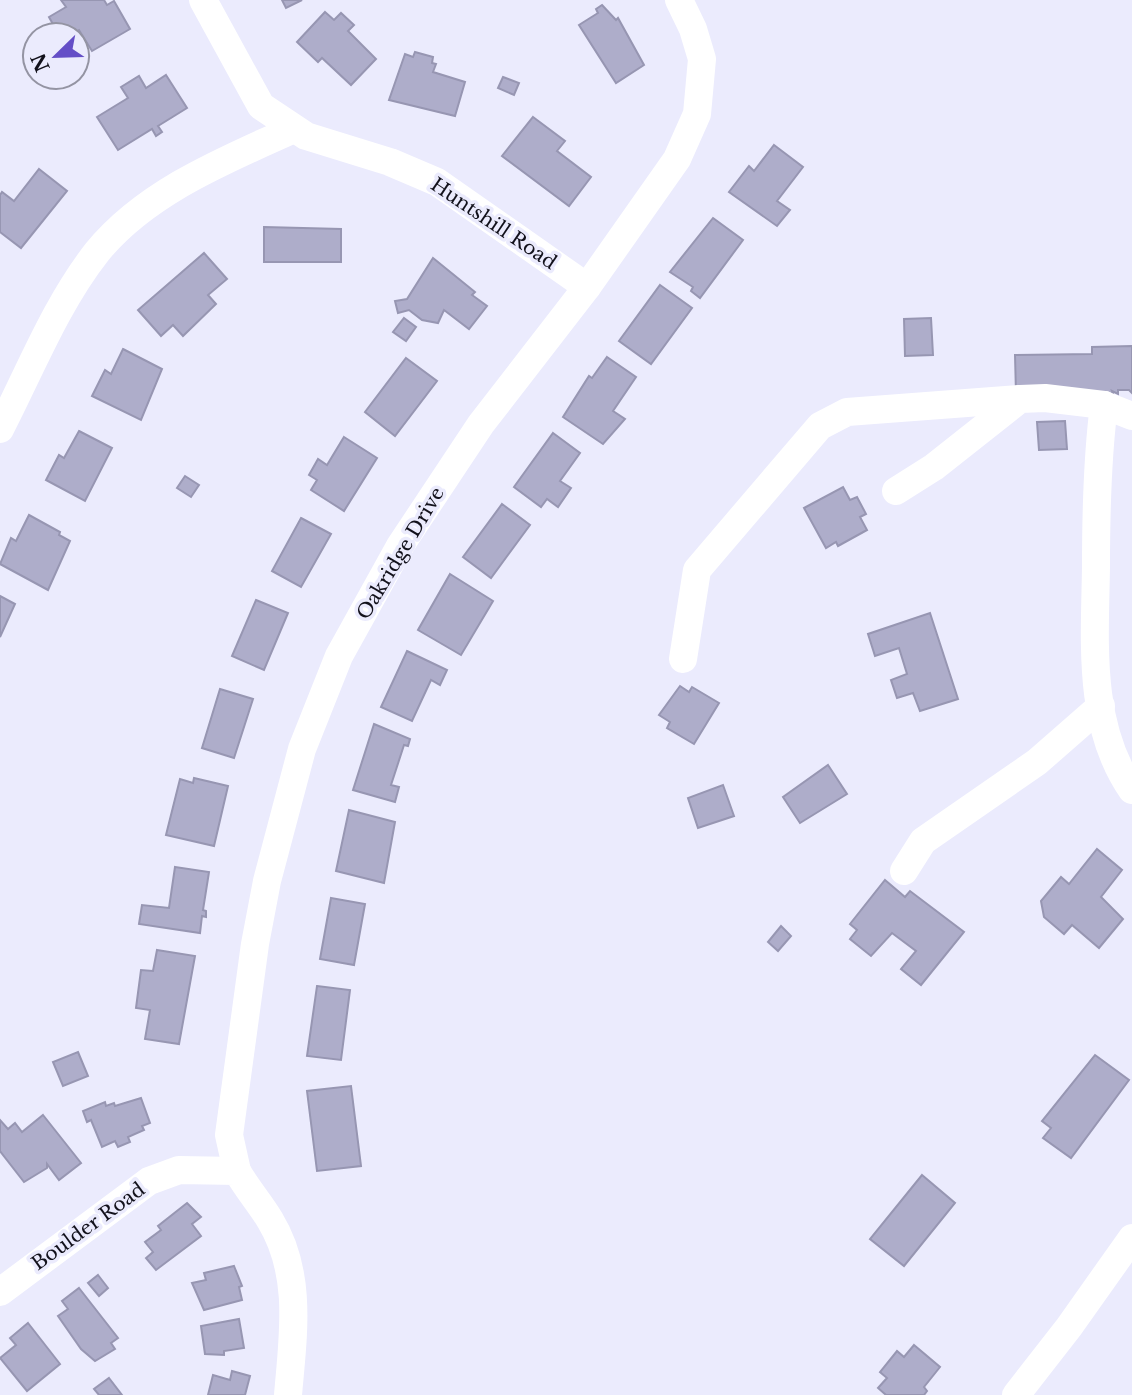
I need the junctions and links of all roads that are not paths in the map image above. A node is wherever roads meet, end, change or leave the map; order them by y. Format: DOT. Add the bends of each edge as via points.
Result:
graph roads {
  1 [pos="203,0"];
  2 [pos="679,0"];
  3 [pos="294,130"];
  4 [pos="587,287"];
  5 [pos="1020,399"];
  6 [pos="1104,405"];
  7 [pos="1132,416"];
  8 [pos="0,429"];
  9 [pos="896,491"];
  10 [pos="683,659"];
  11 [pos="1101,706"];
  12 [pos="1132,790"];
  13 [pos="904,871"];
  14 [pos="237,1171"];
  15 [pos="1132,1238"];
  16 [pos="0,1292"];
  17 [pos="288,1395"];
  18 [pos="1016,1395"];
  1 -- 3 [label="street, Huntshill Road" via="261,106"];
  2 -- 4 [label="street, Oakridge Drive" via="702,59 696,114 677,159"];
  3 -- 4 [label="street, Huntshill Road" via="437,182"];
  3 -- 8 [label="street" via="212,166 138,214 99,250 77,281"];
  4 -- 14 [label="street, Oakridge Drive" via="481,424 400,546 339,656 302,749 255,944 229,1135"];
  5 -- 6 [label="street"];
  5 -- 9 [label="street"];
  5 -- 10 [label="street" via="847,412 820,426 697,570"];
  6 -- 7 [label="street"];
  6 -- 11 [label="street" via="1097,459 1094,672"];
  11 -- 12 [label="street" via="1107,739"];
  11 -- 13 [label="street" via="1037,761 923,841"];
  14 -- 16 [label="street, Boulder Road" via="179,1170 149,1181"];
  14 -- 17 [label="street" via="271,1221 289,1263 294,1329"];
  15 -- 18 [label="street"];
}
